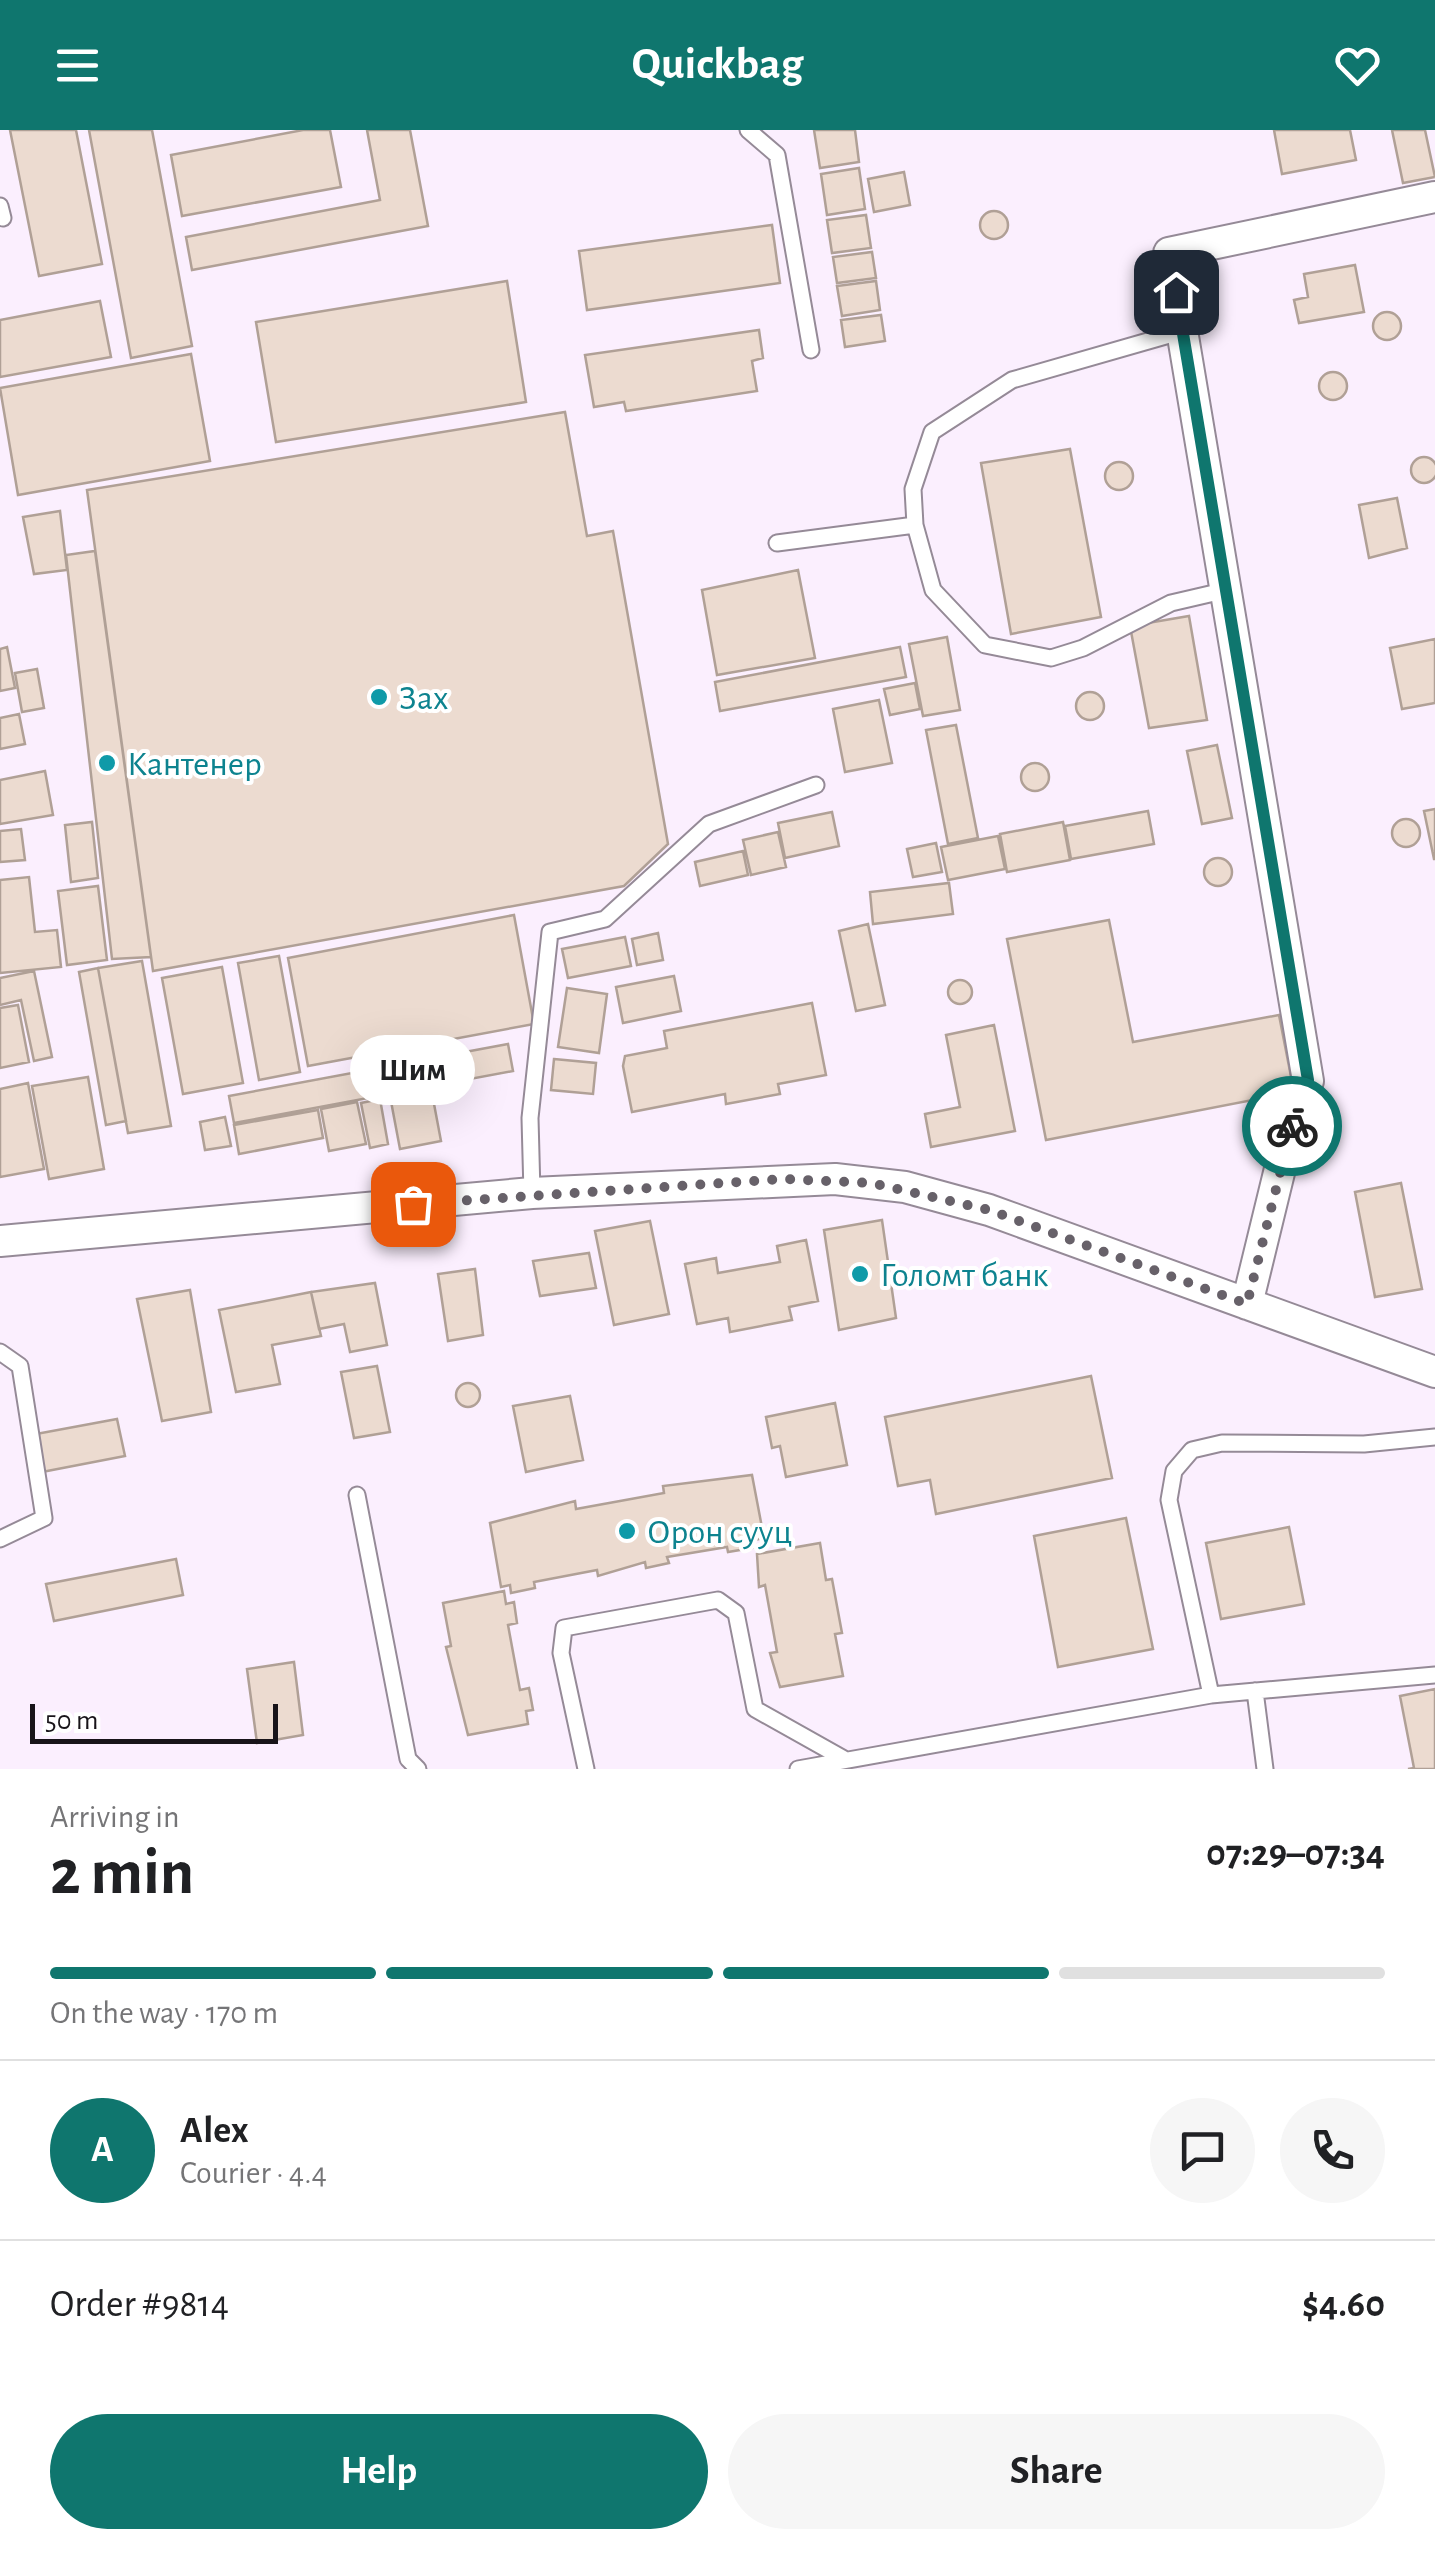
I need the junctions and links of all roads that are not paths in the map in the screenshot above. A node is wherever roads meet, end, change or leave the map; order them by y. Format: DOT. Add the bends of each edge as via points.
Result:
graph roads {
  1 [pos="748,130"];
  2 [pos="1435,198"];
  3 [pos="1183,331"];
  4 [pos="811,350"];
  5 [pos="915,525"];
  6 [pos="777,544"];
  7 [pos="1226,590"];
  8 [pos="816,785"];
  9 [pos="532,1193"];
  10 [pos="0,1241"];
  11 [pos="1247,1304"];
  12 [pos="0,1352"];
  13 [pos="1435,1372"];
  14 [pos="1435,1437"];
  15 [pos="357,1495"];
  16 [pos="0,1539"];
  17 [pos="1435,1676"];
  18 [pos="1255,1692"];
  19 [pos="1212,1696"];
  20 [pos="846,1760"];
  21 [pos="418,1769"];
  22 [pos="586,1769"];
  23 [pos="798,1769"];
  24 [pos="1265,1769"];
  1 -- 4 [label="lane" via="777,155"];
  2 -- 3 [label="street" via="1169,253"];
  3 -- 5 [label="lane" via="1012,380 932,432 913,488"];
  3 -- 7 [label="street"];
  5 -- 6 [label="lane"];
  5 -- 7 [label="lane" via="934,590 985,645 1050,658 1171,604"];
  7 -- 11 [label="street" via="1308,1080"];
  8 -- 9 [label="lane" via="709,824 605,919 550,932 530,1118"];
  9 -- 10 [label="street"];
  9 -- 11 [label="street" via="783,1179 905,1188 989,1210"];
  11 -- 13 [label="street"];
  12 -- 16 [label="lane" via="20,1366 44,1518"];
  14 -- 19 [label="lane" via="1222,1443 1192,1450 1174,1471 1168,1500"];
  15 -- 21 [label="lane" via="408,1759"];
  17 -- 18 [label="lane"];
  18 -- 19 [label="lane"];
  18 -- 24 [label="lane"];
  19 -- 20 [label="lane"];
  20 -- 22 [label="lane" via="756,1709 736,1613 718,1600 564,1628 562,1653"];
  20 -- 23 [label="lane"];
}
